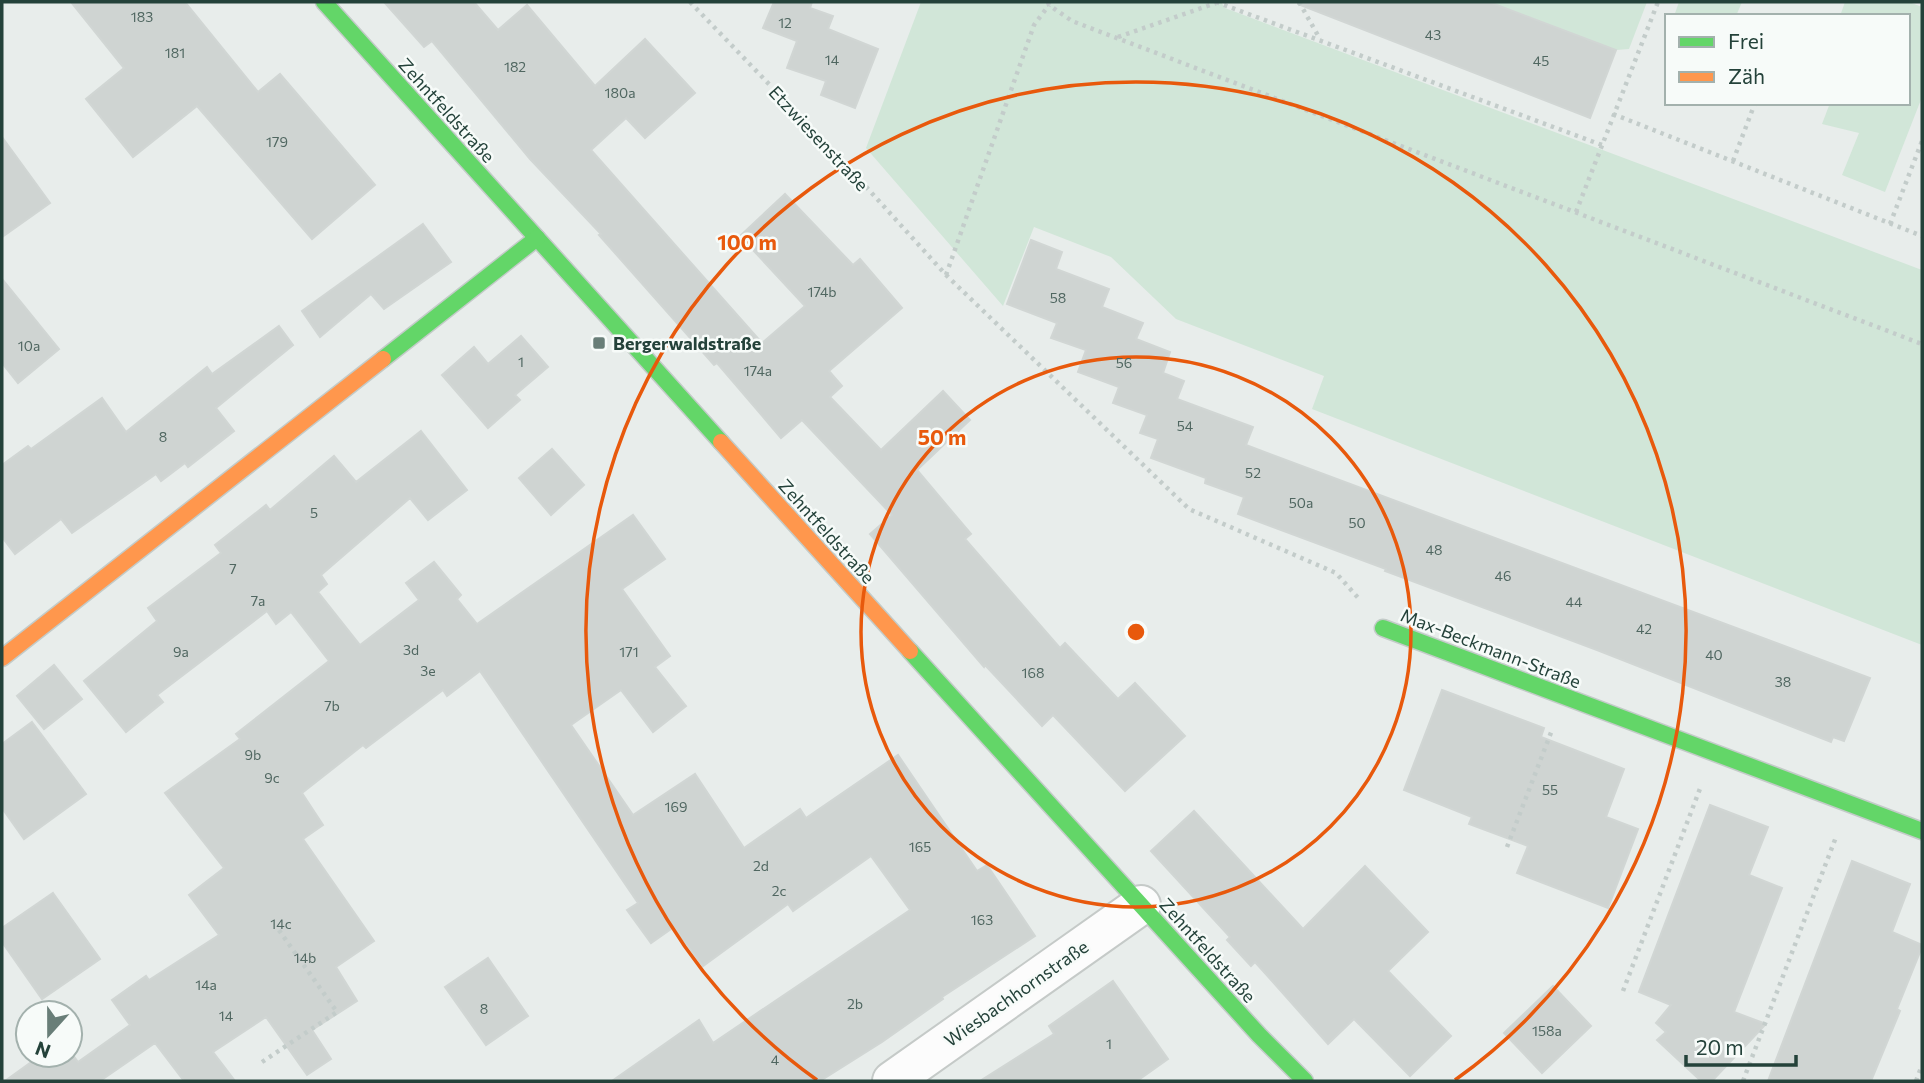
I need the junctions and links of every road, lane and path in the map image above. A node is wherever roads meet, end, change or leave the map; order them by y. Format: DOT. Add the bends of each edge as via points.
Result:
graph roads {
  1 [pos="324,2"];
  2 [pos="690,2"];
  3 [pos="1216,2"];
  4 [pos="1299,2"];
  5 [pos="1658,2"];
  6 [pos="1049,3"];
  7 [pos="1116,37"];
  8 [pos="1320,40"];
  9 [pos="1754,105"];
  10 [pos="1614,114"];
  11 [pos="1922,141"];
  12 [pos="1602,145"];
  13 [pos="1733,162"];
  14 [pos="1576,212"];
  15 [pos="1891,224"];
  16 [pos="1922,236"];
  17 [pos="537,238"];
  18 [pos="946,275"];
  19 [pos="1922,344"];
  20 [pos="1383,628"];
  21 [pos="2,658"];
  22 [pos="1565,696"];
  23 [pos="1714,753"];
  24 [pos="1849,804"];
  25 [pos="1922,831"];
  26 [pos="1507,848"];
  27 [pos="1141,905"];
  28 [pos="276,926"];
  29 [pos="1623,991"];
  30 [pos="262,1062"];
  31 [pos="1922,1065"];
  32 [pos="892,1081"];
  33 [pos="1305,1081"];
  34 [pos="1743,1081"];
  35 [pos="1916,1081"];
  1 -- 17 [label="street, Zehntfeldstraße"];
  2 -- 18 [label="path, Etzwiesenstraße"];
  3 -- 7 [label="path"];
  3 -- 8 [label="path"];
  4 -- 8 [label="path"];
  5 -- 10 [label="path"];
  6 -- 7 [label="path" via="1072,21"];
  6 -- 18 [label="path" via="1034,25"];
  7 -- 14 [label="path"];
  8 -- 12 [label="path"];
  9 -- 13 [label="path"];
  10 -- 12 [label="path"];
  10 -- 13 [label="path"];
  11 -- 15 [label="path"];
  12 -- 14 [label="path"];
  13 -- 15 [label="path"];
  14 -- 19 [label="path"];
  15 -- 16 [label="path"];
  17 -- 21 [label="street"];
  17 -- 27 [label="street, Zehntfeldstraße"];
  18 -- 20 [label="path, Max-Beckmann-Straße" via="1189,509 1336,573"];
  20 -- 22 [label="street, Max-Beckmann-Straße"];
  22 -- 23 [label="street, Max-Beckmann-Straße"];
  22 -- 26 [label="path"];
  23 -- 24 [label="street, Max-Beckmann-Straße"];
  23 -- 29 [label="path"];
  24 -- 25 [label="street, Max-Beckmann-Straße"];
  24 -- 34 [label="path"];
  27 -- 32 [label="street, Wiesbachhornstraße"];
  27 -- 33 [label="street, Zehntfeldstraße"];
  28 -- 30 [label="path" via="337,1012"];
  31 -- 35 [label="path"];
}
